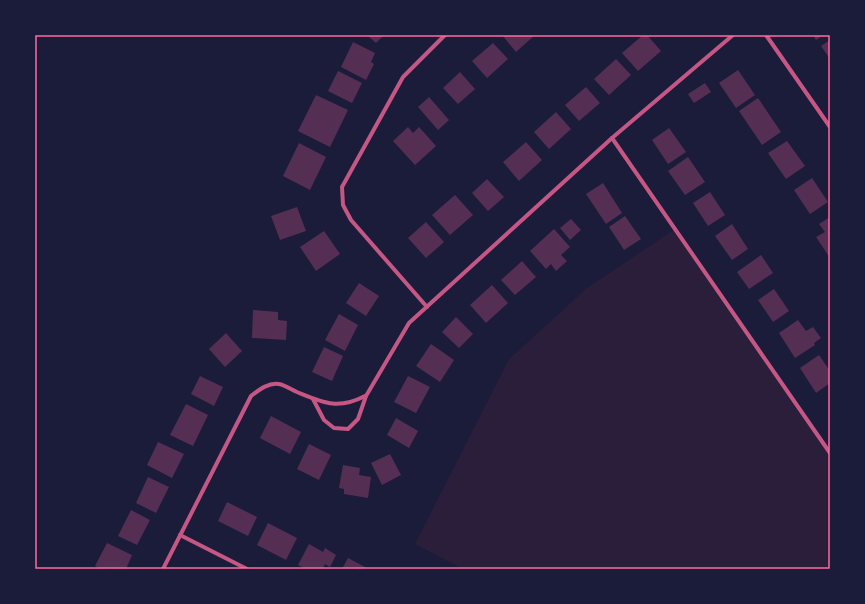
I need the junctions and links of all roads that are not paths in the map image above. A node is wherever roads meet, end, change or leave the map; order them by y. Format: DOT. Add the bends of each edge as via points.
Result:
graph roads {
  1 [pos="445,35"];
  2 [pos="733,35"];
  3 [pos="766,35"];
  4 [pos="830,127"];
  5 [pos="612,138"];
  6 [pos="426,307"];
  7 [pos="366,396"];
  8 [pos="313,399"];
  9 [pos="830,453"];
  10 [pos="180,535"];
  11 [pos="163,569"];
  12 [pos="248,569"];
  1 -- 6 [label="street" via="403,77 342,187 343,205 351,220"];
  2 -- 5 [label="street"];
  3 -- 4 [label="street"];
  5 -- 6 [label="street"];
  5 -- 9 [label="street"];
  6 -- 7 [label="street" via="409,323"];
  7 -- 8 [label="street" via="350,404 338,405"];
  7 -- 8 [label="street" via="358,419 348,429 334,428 324,420"];
  8 -- 10 [label="street" via="279,384 265,386 251,396"];
  10 -- 11 [label="street"];
  10 -- 12 [label="street"];
}
